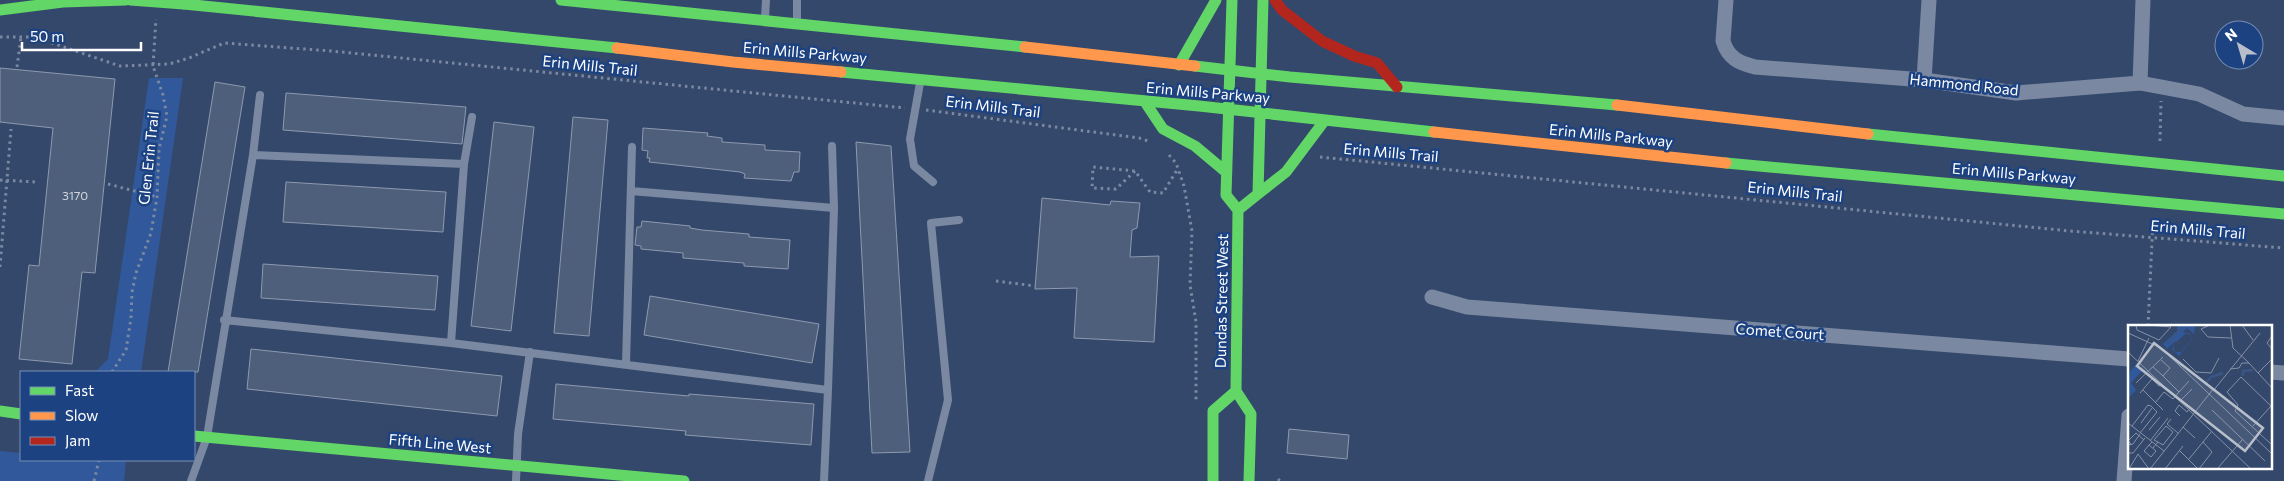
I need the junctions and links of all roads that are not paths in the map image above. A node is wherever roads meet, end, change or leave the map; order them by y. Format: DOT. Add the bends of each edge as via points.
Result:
graph roads {
  1 [pos="126,0"];
  2 [pos="130,0"];
  3 [pos="561,0"];
  4 [pos="766,0"];
  5 [pos="797,0"];
  6 [pos="1216,0"];
  7 [pos="1232,0"];
  8 [pos="1263,0"];
  9 [pos="1275,0"];
  10 [pos="1726,0"];
  11 [pos="1929,0"];
  12 [pos="2143,0"];
  13 [pos="0,10"];
  14 [pos="765,20"];
  15 [pos="798,23"];
  16 [pos="1179,65"];
  17 [pos="1230,70"];
  18 [pos="1260,73"];
  19 [pos="921,79"];
  20 [pos="1924,80"];
  21 [pos="2140,83"];
  22 [pos="1397,87"];
  23 [pos="260,95"];
  24 [pos="1145,102"];
  25 [pos="1229,110"];
  26 [pos="1260,113"];
  27 [pos="472,116"];
  28 [pos="2284,118"];
  29 [pos="1326,120"];
  30 [pos="832,146"];
  31 [pos="632,147"];
  32 [pos="253,155"];
  33 [pos="464,164"];
  34 [pos="1226,172"];
  35 [pos="2284,176"];
  36 [pos="933,182"];
  37 [pos="630,191"];
  38 [pos="1258,194"];
  39 [pos="834,208"];
  40 [pos="1238,210"];
  41 [pos="2284,214"];
  42 [pos="959,220"];
  43 [pos="1432,297"];
  44 [pos="224,320"];
  45 [pos="451,343"];
  46 [pos="530,352"];
  47 [pos="2128,359"];
  48 [pos="626,364"];
  49 [pos="828,390"];
  50 [pos="1236,391"];
  51 [pos="0,411"];
  52 [pos="20,414"];
  53 [pos="2128,429"];
  54 [pos="195,436"];
  55 [pos="207,437"];
  56 [pos="516,466"];
  57 [pos="191,481"];
  58 [pos="516,481"];
  59 [pos="684,481"];
  60 [pos="824,481"];
  61 [pos="928,481"];
  62 [pos="1212,481"];
  63 [pos="1249,481"];
  64 [pos="2124,481"];
  1 -- 13 [label="main road" via="63,2"];
  2 -- 19 [label="main road, Erin Mills Parkway, bridge"];
  3 -- 14 [label="main road, Erin Mills Parkway"];
  4 -- 14 [label="lane"];
  5 -- 15 [label="lane"];
  6 -- 16 [label="main road"];
  7 -- 17 [label="main road"];
  8 -- 18 [label="main road"];
  9 -- 22 [label="main road" via="1282,10 1322,41 1377,63"];
  10 -- 20 [label="street, Hammond Road" via="1723,41 1729,54 1740,63 1755,67"];
  11 -- 20 [label="street"];
  12 -- 21 [label="street"];
  14 -- 15 [label="main road, Erin Mills Parkway"];
  15 -- 16 [label="main road, Erin Mills Parkway"];
  16 -- 17 [label="main road, Erin Mills Parkway"];
  17 -- 18 [label="main road, Erin Mills Parkway"];
  17 -- 25 [label="main road"];
  18 -- 22 [label="main road, Erin Mills Parkway"];
  18 -- 26 [label="main road"];
  19 -- 24 [label="main road, Erin Mills Parkway"];
  19 -- 36 [label="lane" via="910,139 914,166"];
  20 -- 21 [label="street, Hammond Road" via="2016,93"];
  21 -- 28 [label="street, Hammond Road" via="2199,94 2243,114"];
  22 -- 35 [label="main road, Erin Mills Parkway" via="1577,100 1769,124"];
  23 -- 32 [label="lane"];
  24 -- 25 [label="main road, Erin Mills Parkway"];
  24 -- 34 [label="main road" via="1163,129 1195,146"];
  25 -- 26 [label="main road, Erin Mills Parkway"];
  25 -- 34 [label="main road"];
  26 -- 29 [label="main road, Erin Mills Parkway"];
  26 -- 38 [label="main road"];
  27 -- 33 [label="lane"];
  29 -- 38 [label="main road" via="1286,172"];
  29 -- 41 [label="main road, Erin Mills Parkway" via="1673,158"];
  30 -- 39 [label="lane"];
  31 -- 37 [label="lane"];
  32 -- 33 [label="lane"];
  32 -- 44 [label="lane"];
  33 -- 45 [label="lane"];
  34 -- 40 [label="main road" via="1226,195"];
  37 -- 39 [label="lane"];
  37 -- 48 [label="lane"];
  38 -- 40 [label="main road"];
  39 -- 49 [label="lane"];
  40 -- 50 [label="main road, Dundas Street West"];
  42 -- 61 [label="lane" via="931,223 948,400"];
  43 -- 47 [label="street, Comet Court" via="1467,308"];
  44 -- 45 [label="lane"];
  44 -- 55 [label="lane"];
  45 -- 46 [label="lane"];
  46 -- 48 [label="lane"];
  46 -- 56 [label="lane"];
  48 -- 49 [label="lane"];
  49 -- 60 [label="lane"];
  50 -- 62 [label="main road" via="1213,411"];
  50 -- 63 [label="main road" via="1251,414"];
  51 -- 52 [label="main road"];
  53 -- 64 [label="street"];
  54 -- 55 [label="main road, Fifth Line West"];
  55 -- 56 [label="main road, Fifth Line West"];
  55 -- 57 [label="lane"];
  56 -- 58 [label="lane"];
  56 -- 59 [label="main road, Fifth Line West"];
}
